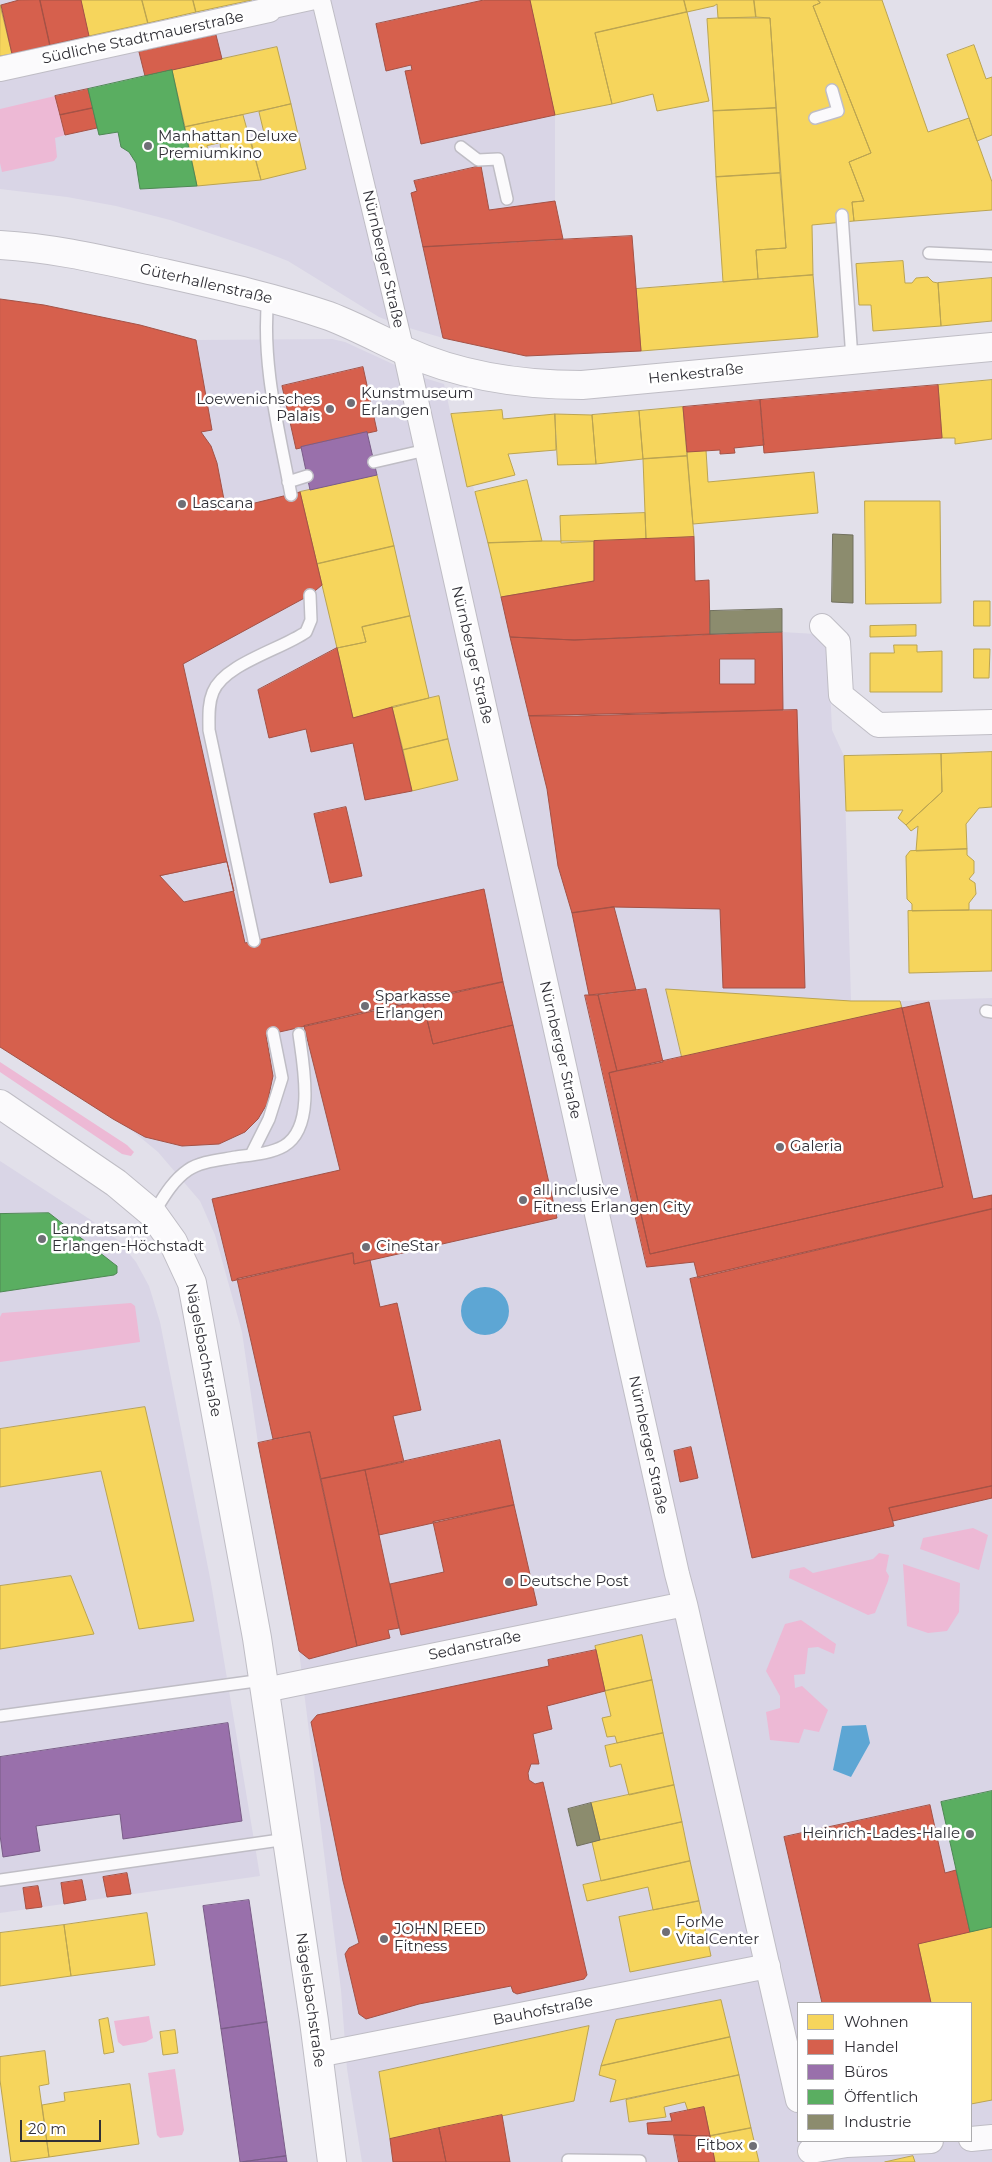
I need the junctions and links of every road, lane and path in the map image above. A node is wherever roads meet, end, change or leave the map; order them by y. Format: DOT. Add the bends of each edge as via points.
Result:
graph roads {
  1 [pos="315,0"];
  2 [pos="321,0"];
  3 [pos="269,10"];
  4 [pos="0,69"];
  5 [pos="832,90"];
  6 [pos="815,118"];
  7 [pos="462,147"];
  8 [pos="507,199"];
  9 [pos="842,215"];
  10 [pos="0,245"];
  11 [pos="929,254"];
  12 [pos="992,256"];
  13 [pos="268,297"];
  14 [pos="992,347"];
  15 [pos="405,351"];
  16 [pos="852,359"];
  17 [pos="426,450"];
  18 [pos="374,462"];
  19 [pos="307,476"];
  20 [pos="288,482"];
  21 [pos="291,495"];
  22 [pos="310,594"];
  23 [pos="822,626"];
  24 [pos="992,722"];
  25 [pos="254,941"];
  26 [pos="273,1033"];
  27 [pos="299,1034"];
  28 [pos="0,1104"];
  29 [pos="251,1155"];
  30 [pos="152,1214"];
  31 [pos="686,1604"];
  32 [pos="264,1685"];
  33 [pos="0,1716"];
  34 [pos="287,1839"];
  35 [pos="0,1880"];
  36 [pos="768,1966"];
  37 [pos="318,2055"];
  38 [pos="797,2096"];
  39 [pos="992,2137"];
  40 [pos="972,2138"];
  41 [pos="910,2142"];
  42 [pos="810,2151"];
  43 [pos="568,2160"];
  44 [pos="640,2161"];
  45 [pos="332,2162"];
  1 -- 3 [label="street, Südliche Stadtmauerstraße"];
  2 -- 15 [label="street, Nürnberger Straße"];
  3 -- 4 [label="street, Südliche Stadtmauerstraße"];
  5 -- 6 [label="lane" via="838,111"];
  7 -- 8 [label="lane" via="478,160 498,159"];
  9 -- 16 [label="lane"];
  10 -- 13 [label="street, Güterhallenstraße" via="58,251"];
  11 -- 12 [label="lane"];
  13 -- 15 [label="street, Güterhallenstraße" via="350,324"];
  13 -- 20 [label="lane" via="265,327"];
  14 -- 16 [label="street, Henkestraße"];
  15 -- 16 [label="street, Henkestraße" via="483,376 521,383 560,385"];
  15 -- 17 [label="street, Nürnberger Straße"];
  17 -- 18 [label="lane"];
  17 -- 31 [label="street, Nürnberger Straße"];
  19 -- 20 [label="lane"];
  20 -- 21 [label="lane"];
  22 -- 25 [label="lane" via="311,620 306,632 234,670 219,682 208,709 209,730"];
  23 -- 24 [label="street" via="838,642 841,695 878,725"];
  26 -- 29 [label="lane" via="282,1078"];
  27 -- 29 [label="lane" via="305,1096 302,1120 294,1137 284,1146"];
  28 -- 30 [label="street, Nägelsbachstraße" via="116,1183"];
  29 -- 30 [label="lane" via="189,1169 173,1183"];
  30 -- 32 [label="street, Nägelsbachstraße" via="172,1242 192,1283"];
  31 -- 32 [label="street, Sedanstraße"];
  31 -- 36 [label="street, Nürnberger Straße"];
  32 -- 33 [label="lane"];
  32 -- 34 [label="street, Nägelsbachstraße"];
  34 -- 35 [label="lane"];
  34 -- 37 [label="street, Nägelsbachstraße"];
  36 -- 37 [label="street, Bauhofstraße"];
  36 -- 38 [label="street, Nürnberger Straße"];
  37 -- 45 [label="street, Nägelsbachstraße"];
  39 -- 40 [label="street"];
  41 -- 42 [label="street" via="847,2145"];
  43 -- 44 [label="lane"];
}
